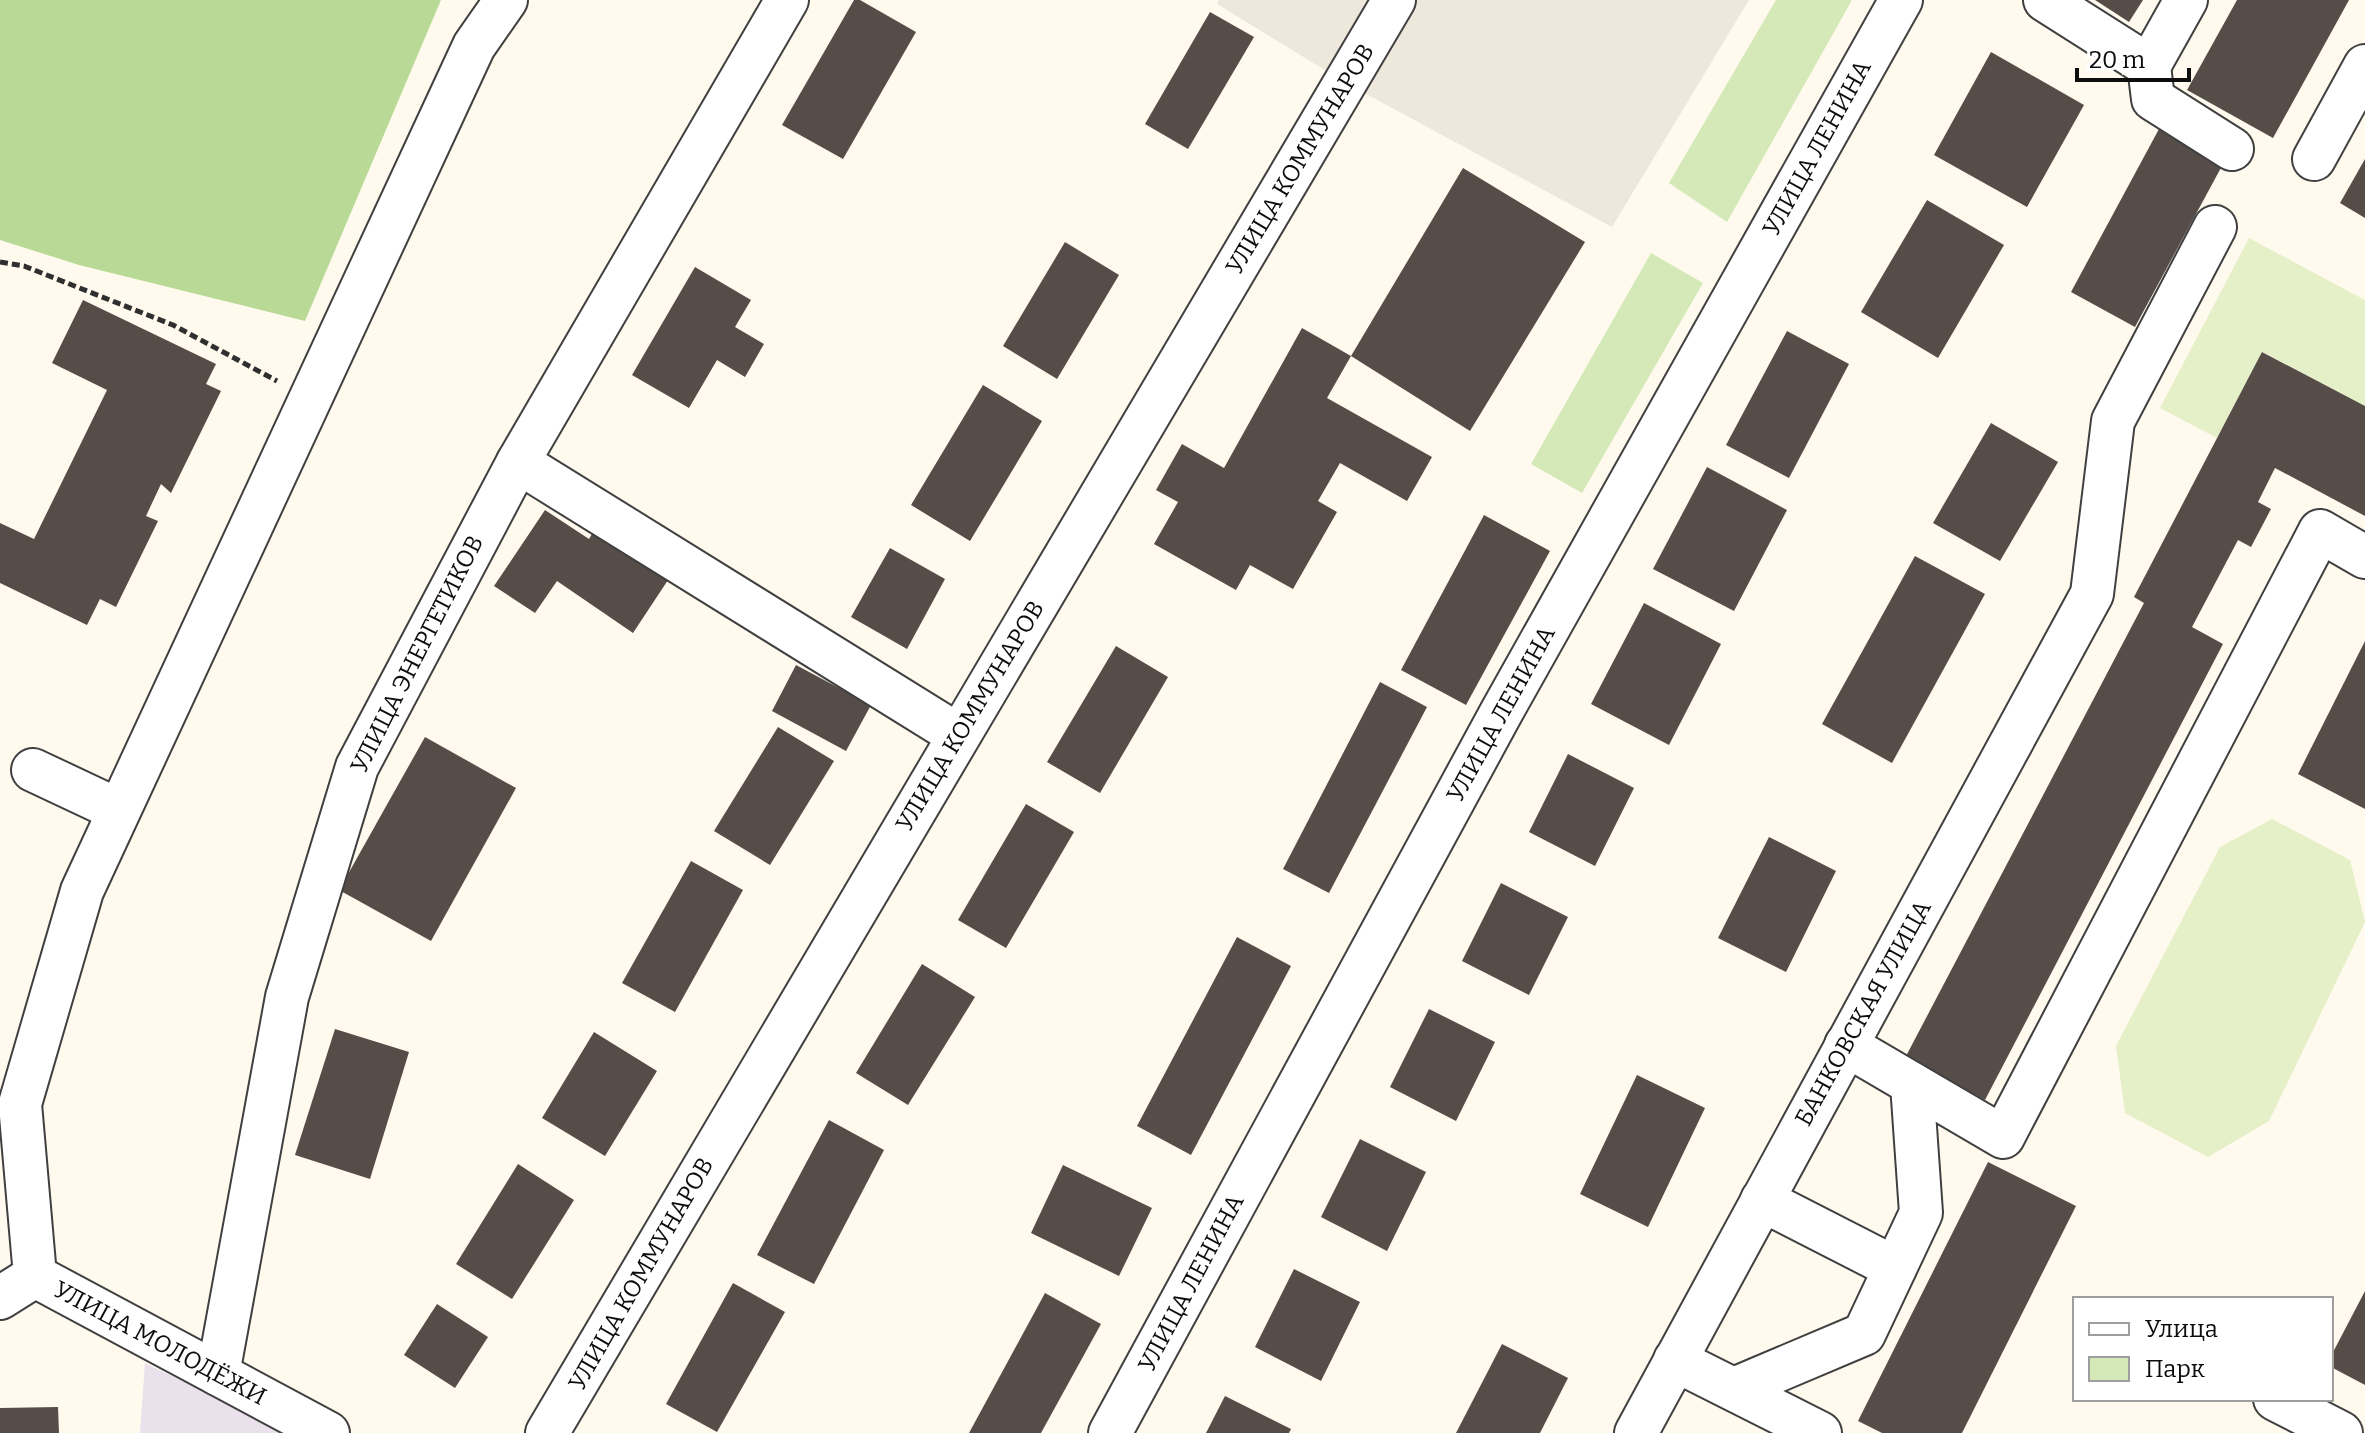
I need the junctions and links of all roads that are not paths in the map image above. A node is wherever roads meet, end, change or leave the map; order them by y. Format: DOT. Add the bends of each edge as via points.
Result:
graph roads {
  1 [pos="506,0"];
  2 [pos="787,0"];
  3 [pos="1394,0"];
  4 [pos="1901,0"];
  5 [pos="2045,0"];
  6 [pos="2186,0"];
  7 [pos="2149,66"];
  8 [pos="2365,66"];
  9 [pos="2232,149"];
  10 [pos="2314,159"];
  11 [pos="2215,227"];
  12 [pos="518,462"];
  13 [pos="2365,557"];
  14 [pos="958,735"];
  15 [pos="33,770"];
  16 [pos="118,810"];
  17 [pos="1846,1045"];
  18 [pos="1912,1084"];
  19 [pos="12,1153"];
  20 [pos="1762,1200"];
  21 [pos="1895,1268"];
  22 [pos="35,1276"];
  23 [pos="0,1298"];
  24 [pos="1675,1360"];
  25 [pos="218,1374"];
  26 [pos="1734,1389"];
  27 [pos="2279,1401"];
  28 [pos="328,1433"];
  29 [pos="547,1433"];
  30 [pos="1110,1433"];
  31 [pos="1636,1433"];
  32 [pos="1820,1433"];
  33 [pos="2341,1433"];
  1 -- 16 [label="street" via="474,46"];
  2 -- 12 [label="street, УЛИЦА ЭНЕРГЕТИКОВ"];
  3 -- 14 [label="street, УЛИЦА КОММУНАРОВ"];
  4 -- 30 [label="street, УЛИЦА ЛЕНИНА" via="1502,711"];
  5 -- 7 [label="street"];
  6 -- 7 [label="street"];
  7 -- 9 [label="street" via="2153,99"];
  8 -- 10 [label="street"];
  11 -- 17 [label="street, БАНКОВСКАЯ УЛИЦА" via="2113,421 2092,594"];
  12 -- 14 [label="street"];
  12 -- 25 [label="street, УЛИЦА ЭНЕРГЕТИКОВ" via="357,767 287,997"];
  13 -- 18 [label="street" via="2320,531 2003,1137"];
  14 -- 29 [label="street, УЛИЦА КОММУНАРОВ"];
  15 -- 16 [label="street"];
  16 -- 19 [label="street" via="82,891 20,1104"];
  17 -- 18 [label="street"];
  17 -- 20 [label="street, БАНКОВСКАЯ УЛИЦА"];
  18 -- 21 [label="street" via="1921,1213"];
  19 -- 22 [label="street"];
  20 -- 21 [label="street"];
  20 -- 24 [label="street, БАНКОВСКАЯ УЛИЦА"];
  21 -- 26 [label="street" via="1864,1334"];
  22 -- 23 [label="street"];
  22 -- 25 [label="street, УЛИЦА МОЛОДЁЖИ"];
  24 -- 26 [label="street"];
  24 -- 31 [label="street, БАНКОВСКАЯ УЛИЦА"];
  25 -- 28 [label="street, УЛИЦА МОЛОДЁЖИ"];
  26 -- 32 [label="street"];
  27 -- 33 [label="street"];
}
